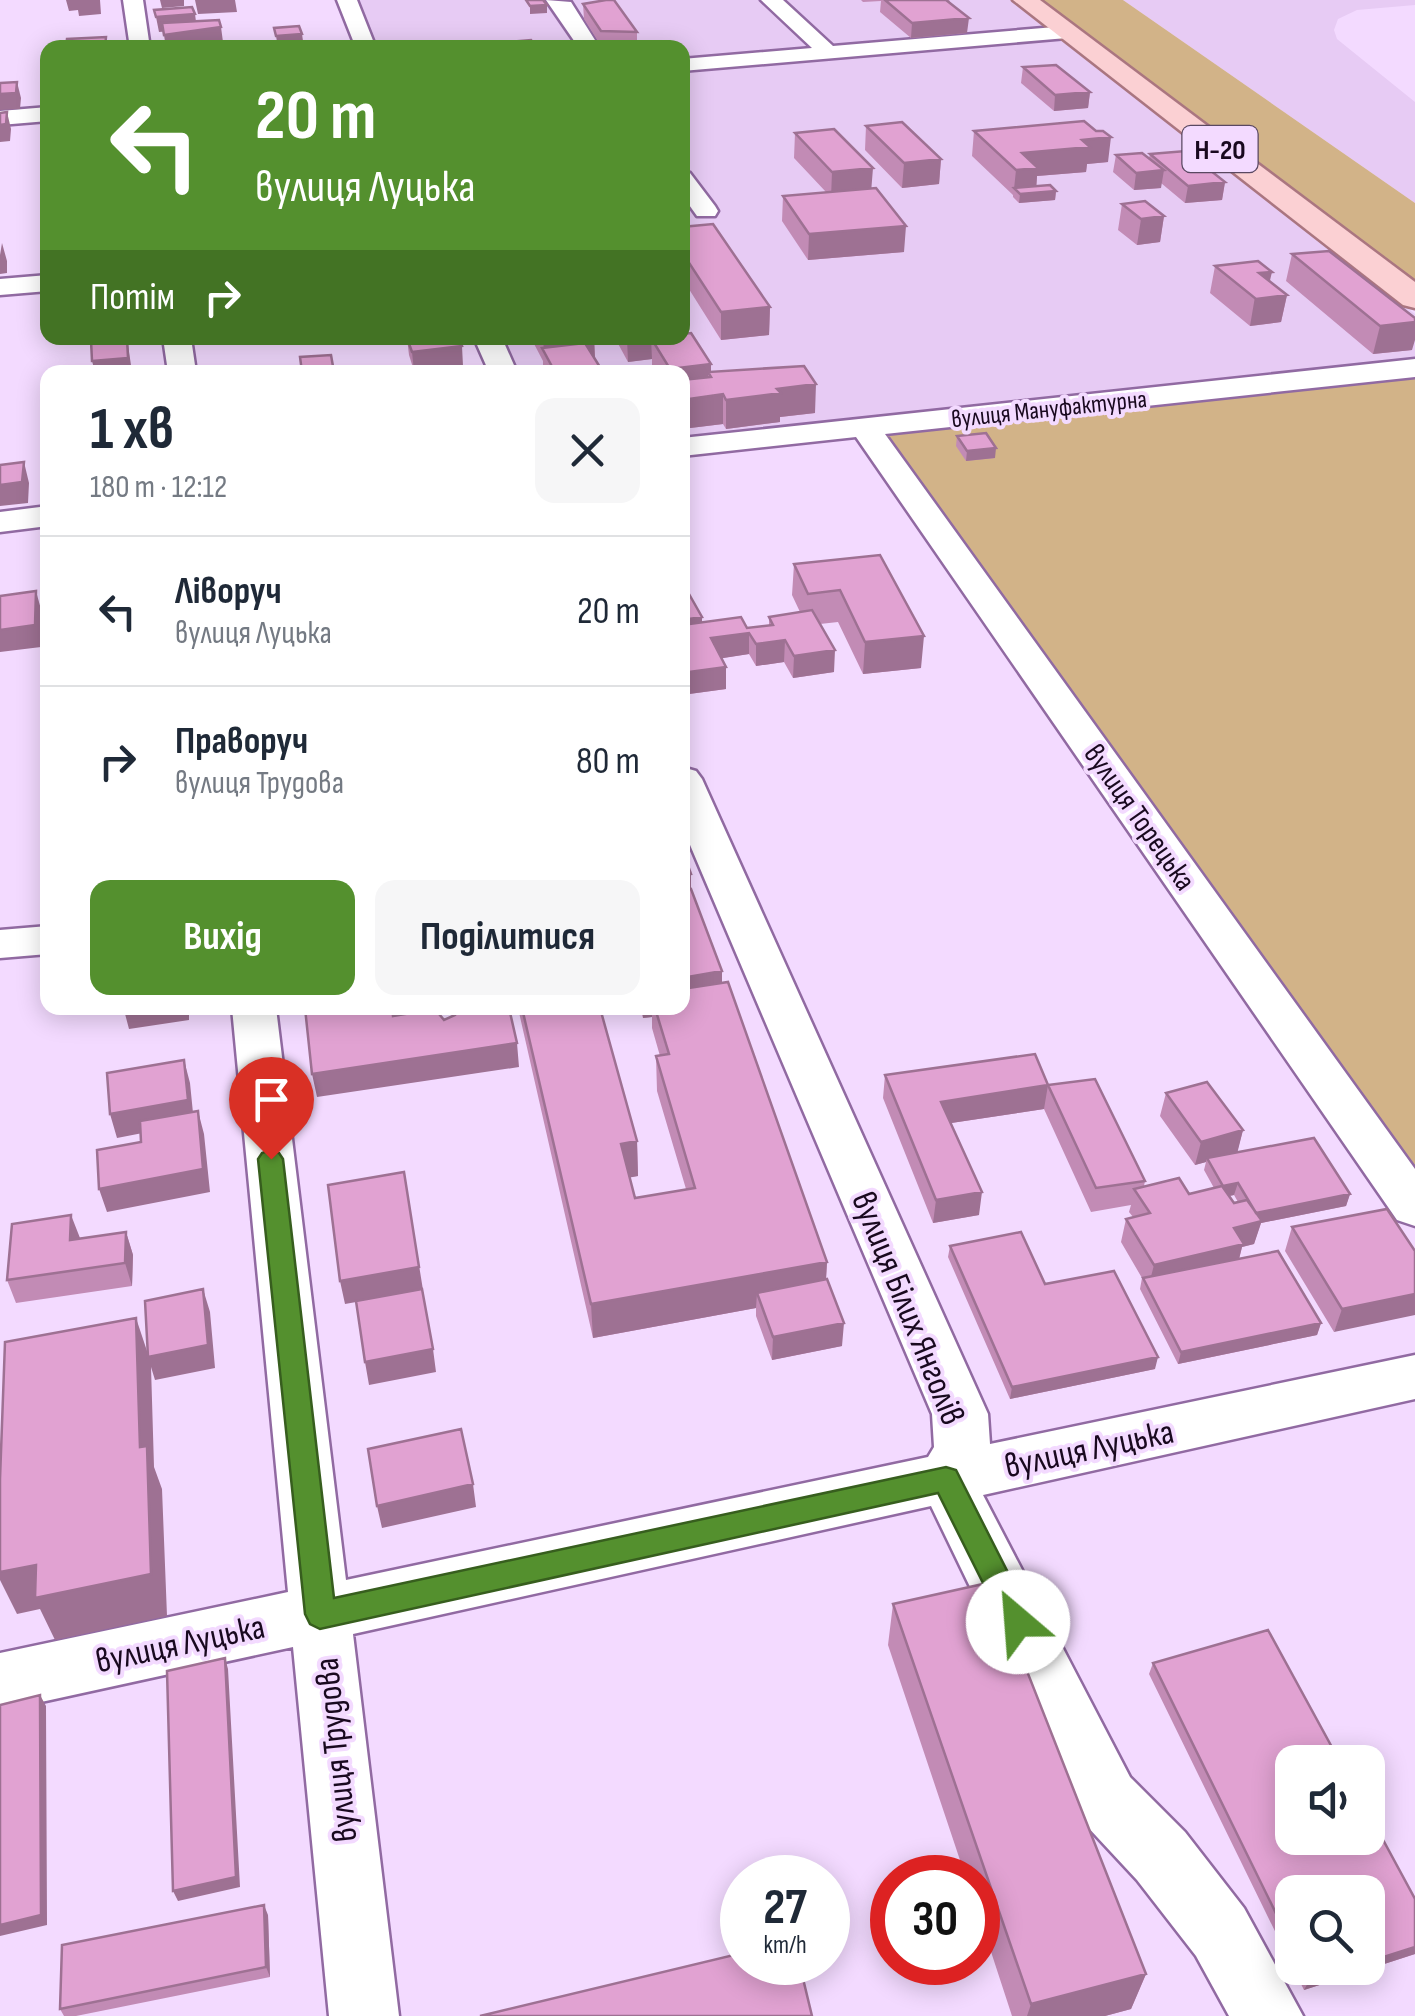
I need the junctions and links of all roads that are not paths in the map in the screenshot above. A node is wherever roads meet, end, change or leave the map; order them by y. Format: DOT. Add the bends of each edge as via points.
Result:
graph roads {
  1 [pos="134,0"];
  2 [pos="348,0"];
  3 [pos="556,0"];
  4 [pos="771,0"];
  5 [pos="1025,0"];
  6 [pos="1067,32"];
  7 [pos="139,40"];
  8 [pos="363,40"];
  9 [pos="585,40"];
  10 [pos="828,53"];
  11 [pos="690,64"];
  12 [pos="40,115"];
  13 [pos="0,118"];
  14 [pos="690,189"];
  15 [pos="706,211"];
  16 [pos="40,284"];
  17 [pos="0,287"];
  18 [pos="1415,298"];
  19 [pos="1415,368"];
  20 [pos="865,428"];
  21 [pos="690,447"];
  22 [pos="40,517"];
  23 [pos="0,522"];
  24 [pos="690,797"];
  25 [pos="40,941"];
  26 [pos="0,944"];
  27 [pos="255,1015"];
  28 [pos="1415,1207"];
  29 [pos="1415,1377"];
  30 [pos="946,1479"];
  31 [pos="320,1614"];
  32 [pos="0,1682"];
  33 [pos="364,2016"];
  34 [pos="1268,2016"];
  1 -- 7 [label="street"];
  2 -- 8 [label="street"];
  3 -- 9 [label="street"];
  4 -- 10 [label="street"];
  5 -- 6 [label="main road, Н-20"];
  6 -- 10 [label="street"];
  6 -- 18 [label="main road, Н-20"];
  10 -- 11 [label="street"];
  12 -- 13 [label="street"];
  14 -- 15 [label="street"];
  16 -- 17 [label="street"];
  19 -- 20 [label="street, вулиця Мануфактурна"];
  20 -- 21 [label="street, вулиця Мануфактурна"];
  20 -- 28 [label="street, вулиця Торецька"];
  22 -- 23 [label="street"];
  24 -- 30 [label="street, вулиця Білих Янголів" via="960,1414 962,1448"];
  25 -- 26 [label="street"];
  27 -- 31 [label="street, вулиця Трудова"];
  29 -- 30 [label="street, вулиця Луцька"];
  30 -- 31 [label="street, вулиця Луцька"];
  30 -- 34 [label="street" via="1107,1800 1220,1932"];
  31 -- 32 [label="street, вулиця Луцька"];
  31 -- 33 [label="street, вулиця Трудова"];
}
